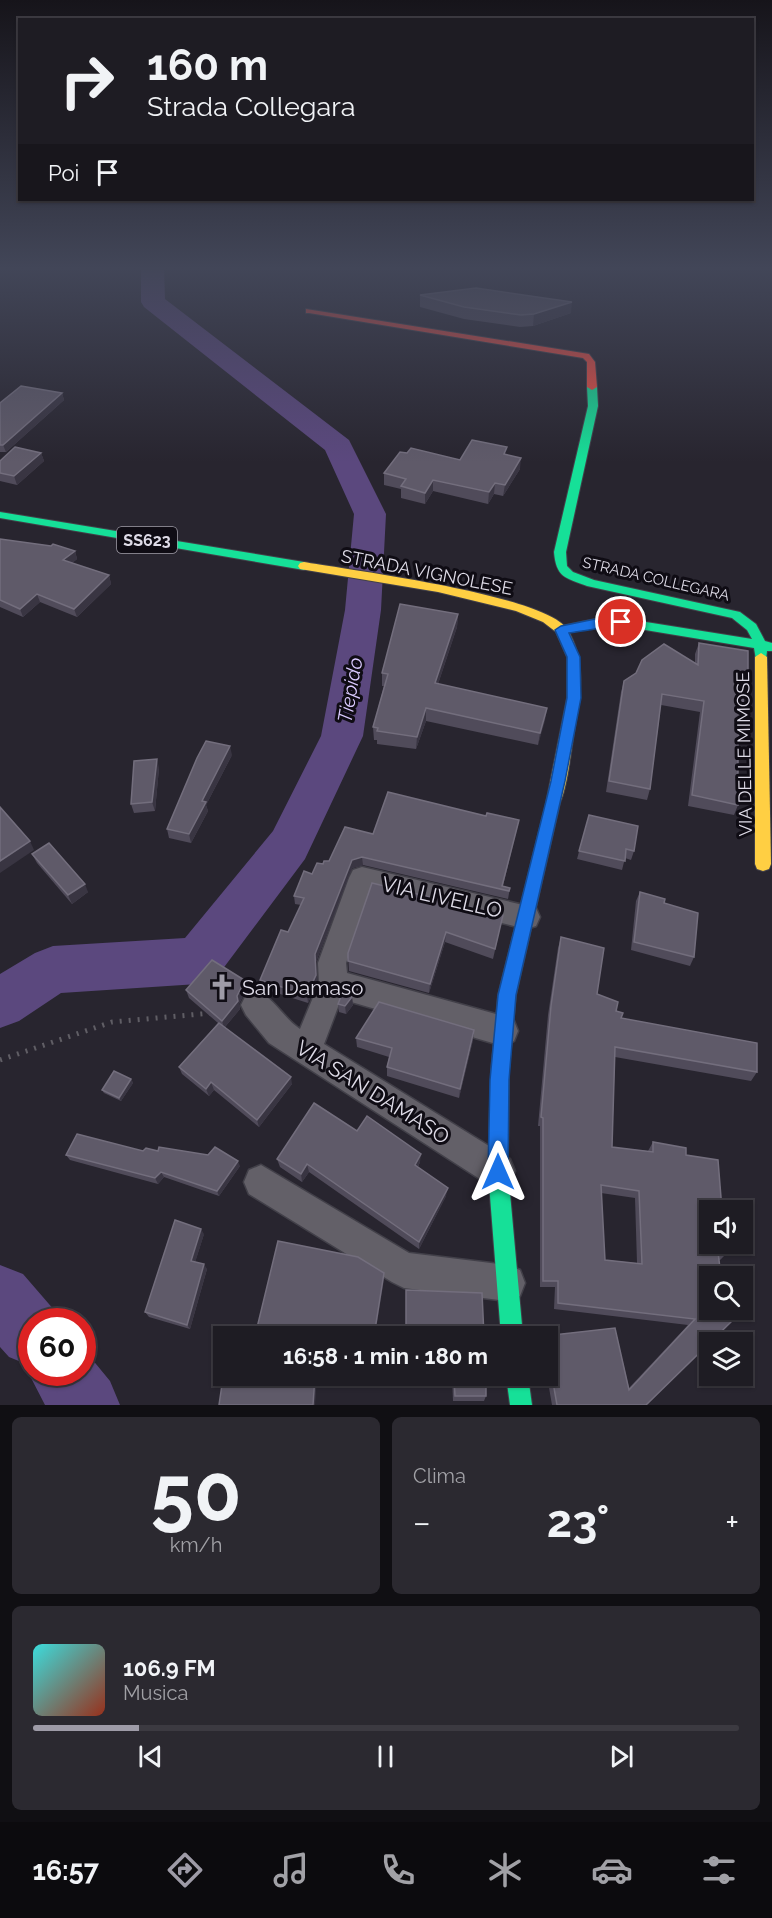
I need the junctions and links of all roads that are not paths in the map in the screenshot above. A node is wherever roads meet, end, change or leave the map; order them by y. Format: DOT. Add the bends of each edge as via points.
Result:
graph roads {
  1 [pos="436,332"];
  2 [pos="0,515"];
  3 [pos="561,630"];
  4 [pos="766,646"];
  5 [pos="763,864"];
  6 [pos="526,916"];
  7 [pos="333,983"];
  8 [pos="256,1005"];
  9 [pos="504,1031"];
  10 [pos="307,1050"];
  11 [pos="498,1172"];
  12 [pos="261,1182"];
  13 [pos="507,1283"];
  14 [pos="511,1326"];
  15 [pos="518,1386"];
  16 [pos="521,1405"];
  1 -- 4 [label="street, STRADA COLLEGARA" via="586,356 591,362 592,406 560,552 561,567 569,575 591,583 736,615 750,623"];
  2 -- 3 [label="street, STRADA VIGNOLESE / SS623" via="438,588 520,608 547,619"];
  3 -- 4 [label="street" via="621,622"];
  3 -- 6 [label="street" via="573,657 574,698"];
  4 -- 5 [label="street, VIA DELLE MIMOSE"];
  6 -- 7 [label="street, VIA LIVELLO" via="362,878 332,963"];
  6 -- 9 [label="street" via="507,995"];
  7 -- 9 [label="street"];
  7 -- 10 [label="street, VIA LIVELLO"];
  8 -- 10 [label="street, VIA SAN DAMASO" via="280,1033"];
  9 -- 11 [label="street"];
  10 -- 11 [label="street, VIA SAN DAMASO"];
  11 -- 13 [label="street"];
  12 -- 13 [label="street" via="404,1270"];
  13 -- 14 [label="street"];
  15 -- 16 [label="street"];
}
